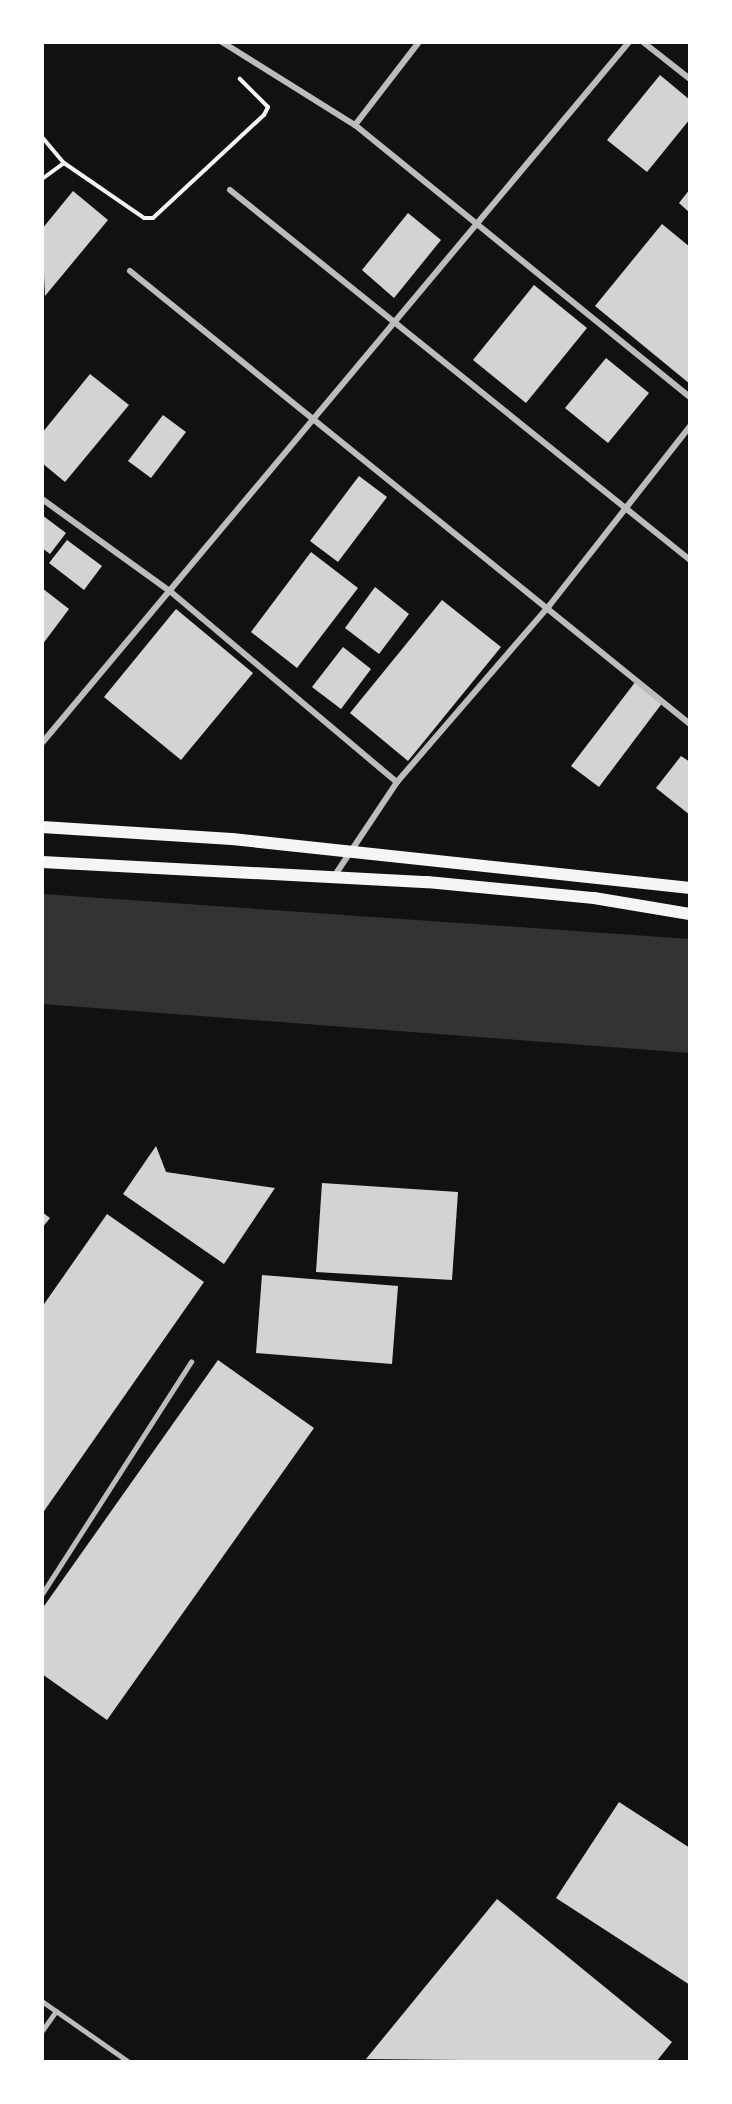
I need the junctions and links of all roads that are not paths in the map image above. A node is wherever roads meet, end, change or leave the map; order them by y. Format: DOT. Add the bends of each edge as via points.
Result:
graph roads {
  1 [pos="222,42"];
  2 [pos="419,42"];
  3 [pos="629,42"];
  4 [pos="644,42"];
  5 [pos="690,79"];
  6 [pos="355,125"];
  7 [pos="230,190"];
  8 [pos="477,221"];
  9 [pos="130,271"];
  10 [pos="395,320"];
  11 [pos="690,397"];
  12 [pos="314,421"];
  13 [pos="690,426"];
  14 [pos="42,499"];
  15 [pos="628,507"];
  16 [pos="690,560"];
  17 [pos="171,592"];
  18 [pos="549,606"];
  19 [pos="690,724"];
  20 [pos="42,743"];
  21 [pos="397,782"];
  22 [pos="42,827"];
  23 [pos="351,851"];
  24 [pos="42,862"];
  25 [pos="335,876"];
  26 [pos="690,888"];
  27 [pos="690,914"];
  28 [pos="191,1362"];
  29 [pos="42,1594"];
  30 [pos="42,2001"];
  31 [pos="56,2011"];
  32 [pos="42,2031"];
  33 [pos="126,2061"];
  1 -- 6 [label="street"];
  2 -- 6 [label="street"];
  3 -- 8 [label="street"];
  4 -- 5 [label="street"];
  6 -- 8 [label="street"];
  7 -- 10 [label="street"];
  8 -- 10 [label="street"];
  8 -- 11 [label="street"];
  9 -- 12 [label="street"];
  10 -- 12 [label="street"];
  10 -- 15 [label="street"];
  12 -- 17 [label="street"];
  12 -- 18 [label="street"];
  13 -- 15 [label="street"];
  14 -- 17 [label="street"];
  15 -- 16 [label="street"];
  15 -- 18 [label="street"];
  17 -- 20 [label="street"];
  17 -- 21 [label="street"];
  18 -- 19 [label="street"];
  18 -- 21 [label="street"];
  21 -- 23 [label="street"];
  22 -- 23 [label="main road"];
  23 -- 25 [label="street"];
  23 -- 26 [label="main road"];
  24 -- 25 [label="main road"];
  25 -- 27 [label="main road" via="582,897"];
  28 -- 29 [label="lane"];
  30 -- 31 [label="lane"];
  31 -- 32 [label="lane"];
  31 -- 33 [label="lane"];
}
